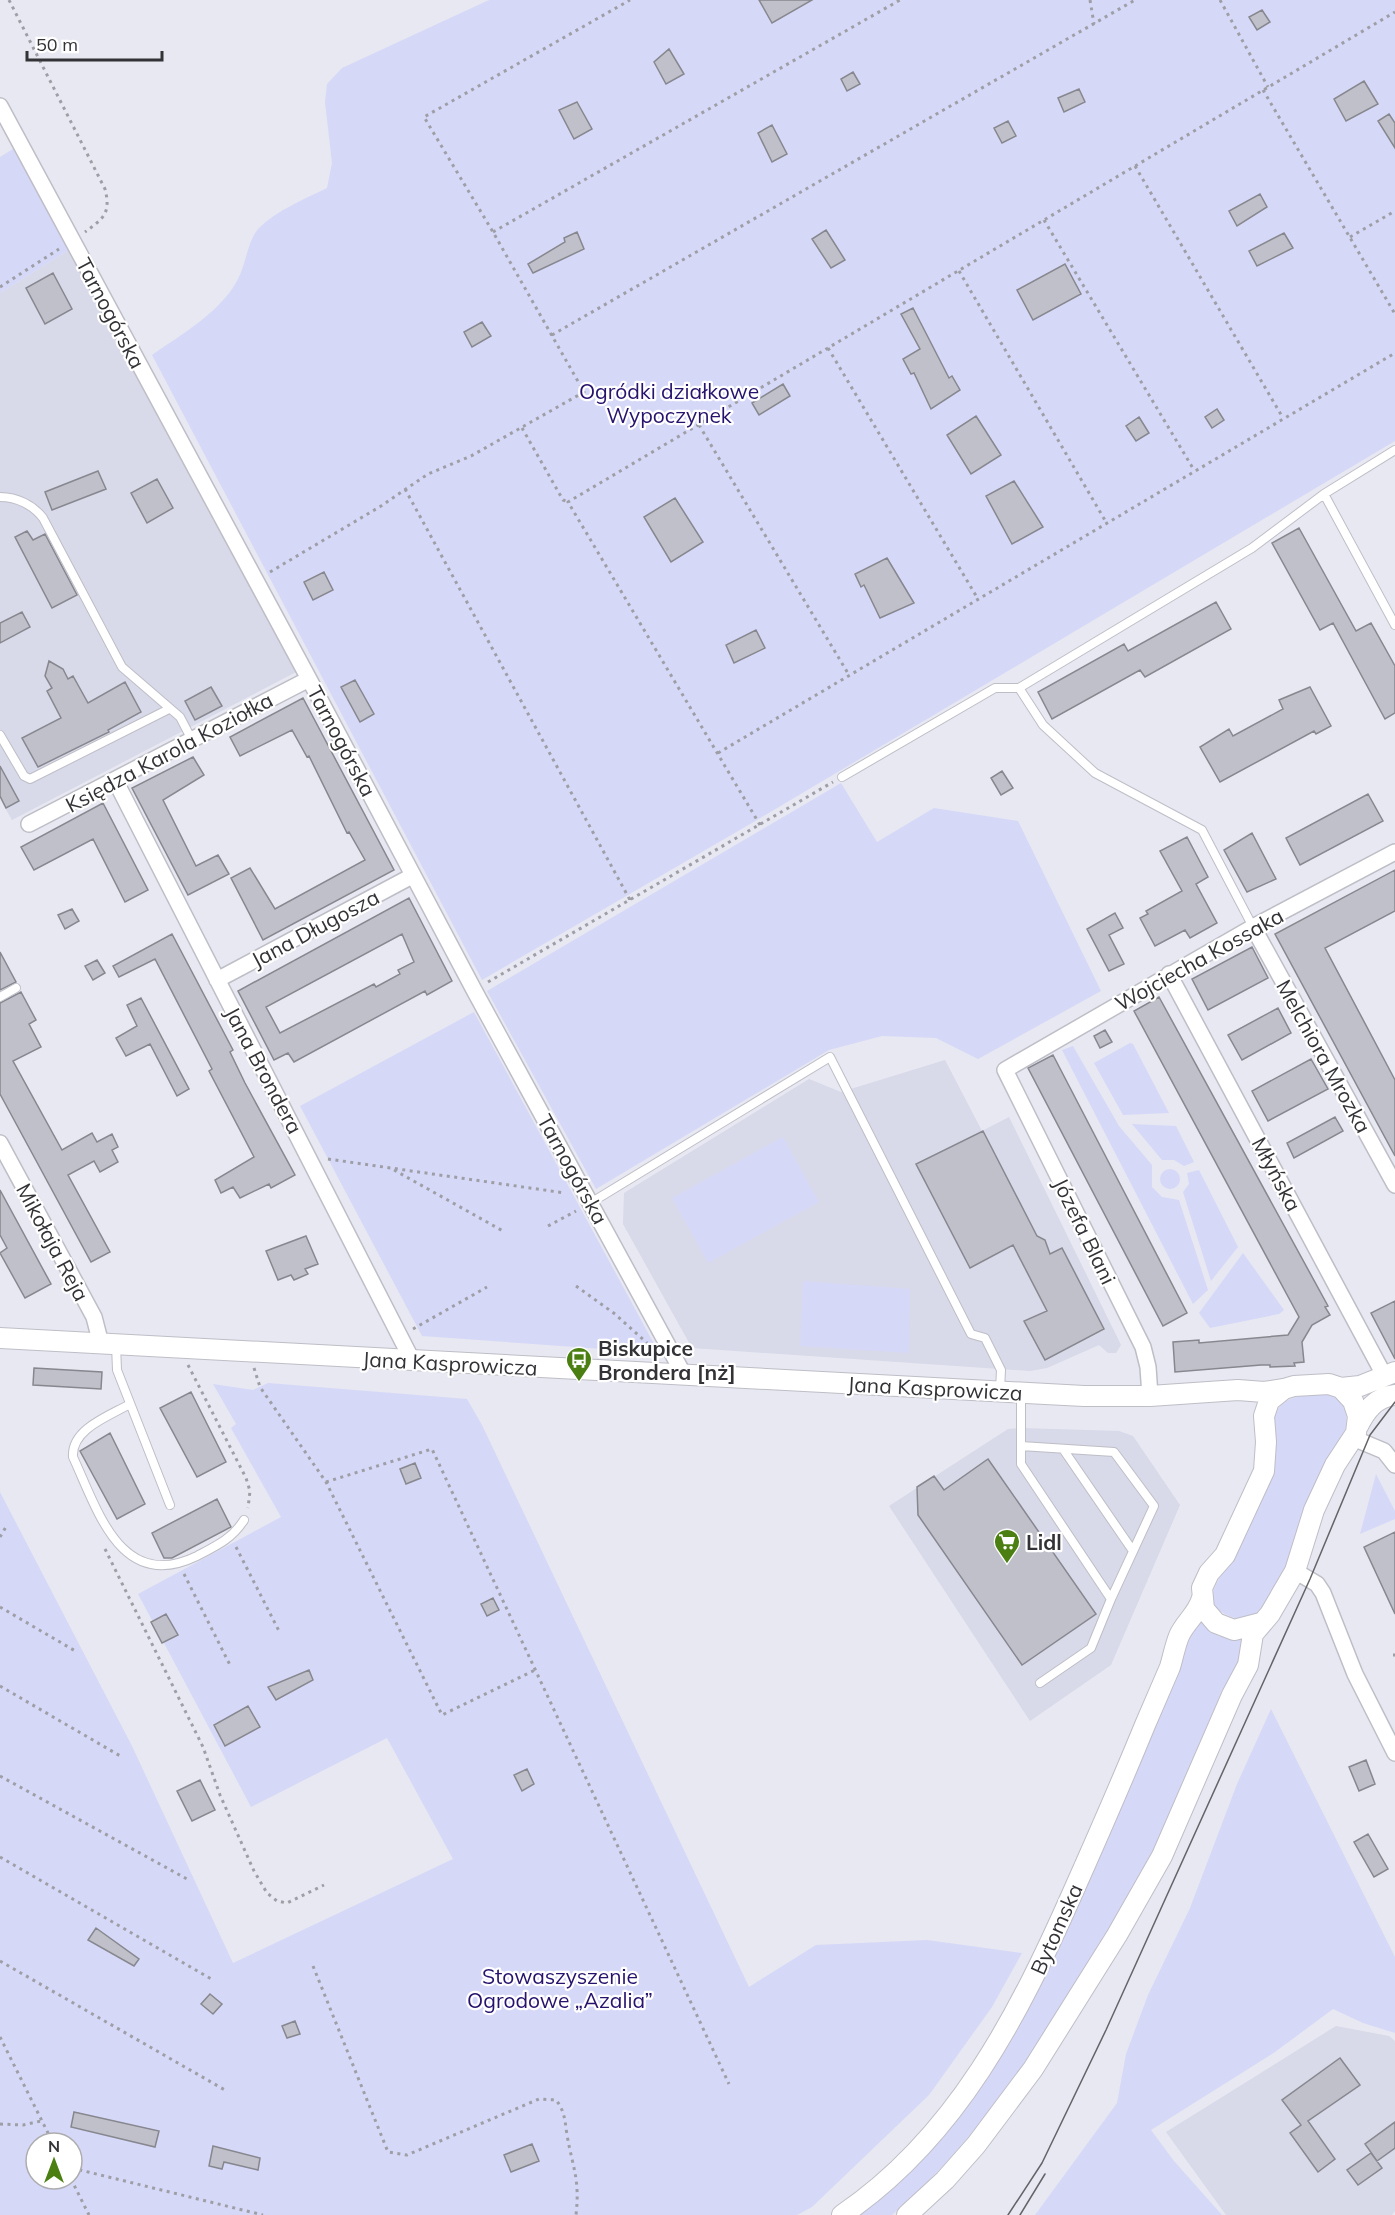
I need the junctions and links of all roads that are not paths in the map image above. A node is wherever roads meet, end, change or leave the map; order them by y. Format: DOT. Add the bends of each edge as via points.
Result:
graph roads {
  1 [pos="0,106"];
  2 [pos="1395,450"];
  3 [pos="1324,494"];
  4 [pos="0,497"];
  5 [pos="1395,625"];
  6 [pos="309,679"];
  7 [pos="1018,688"];
  8 [pos="169,709"];
  9 [pos="0,735"];
  10 [pos="192,740"];
  11 [pos="842,777"];
  12 [pos="115,780"];
  13 [pos="29,824"];
  14 [pos="1395,852"];
  15 [pos="412,876"];
  16 [pos="1253,927"];
  17 [pos="1169,974"];
  18 [pos="217,980"];
  19 [pos="16,988"];
  20 [pos="0,997"];
  21 [pos="1005,1070"];
  22 [pos="0,1143"];
  23 [pos="1395,1185"];
  24 [pos="590,1199"];
  25 [pos="0,1338"];
  26 [pos="109,1344"];
  27 [pos="412,1360"];
  28 [pos="1389,1373"];
  29 [pos="684,1375"];
  30 [pos="1341,1388"];
  31 [pos="1284,1389"];
  32 [pos="1000,1392"];
  33 [pos="1223,1392"];
  34 [pos="1021,1393"];
  35 [pos="1395,1395"];
  36 [pos="1150,1396"];
  37 [pos="130,1404"];
  38 [pos="1264,1426"];
  39 [pos="1355,1432"];
  40 [pos="1021,1446"];
  41 [pos="1063,1449"];
  42 [pos="1395,1465"];
  43 [pos="170,1505"];
  44 [pos="244,1520"];
  45 [pos="1133,1551"];
  46 [pos="1295,1571"];
  47 [pos="1202,1598"];
  48 [pos="1111,1599"];
  49 [pos="1262,1623"];
  50 [pos="1040,1683"];
  51 [pos="1395,1753"];
  52 [pos="842,2215"];
  53 [pos="908,2215"];
  1 -- 6 [label="street, Tarnogórska"];
  2 -- 3 [label="lane"];
  3 -- 5 [label="lane"];
  3 -- 7 [label="lane" via="1252,548"];
  4 -- 8 [label="lane" via="24,502 43,518 122,667"];
  6 -- 10 [label="street, Księdza Karola Koziołka"];
  6 -- 15 [label="street, Tarnogórska"];
  7 -- 11 [label="lane" via="995,688"];
  7 -- 16 [label="lane" via="1043,725 1095,773 1202,830"];
  8 -- 9 [label="lane" via="30,779 24,776"];
  8 -- 10 [label="lane" via="180,717"];
  10 -- 12 [label="street, Księdza Karola Koziołka"];
  12 -- 13 [label="street, Księdza Karola Koziołka"];
  12 -- 18 [label="street, Jana Brondera"];
  14 -- 16 [label="street, Wojciecha Kossaka"];
  15 -- 18 [label="street, Jana Długosza"];
  15 -- 24 [label="street, Tarnogórska"];
  16 -- 17 [label="street, Wojciecha Kossaka"];
  16 -- 23 [label="street, Melchiora Mrozka"];
  17 -- 21 [label="street, Wojciecha Kossaka"];
  17 -- 28 [label="street, Młyńska"];
  18 -- 27 [label="street, Jana Brondera"];
  19 -- 20 [label="lane"];
  21 -- 36 [label="street, Józefa Blani" via="1143,1347"];
  22 -- 26 [label="street, Mikołaja Reja"];
  24 -- 29 [label="street, Tarnogórska"];
  24 -- 32 [label="lane" via="830,1057 971,1334 985,1338 1001,1370"];
  25 -- 26 [label="street, Jana Kasprowicza"];
  26 -- 27 [label="street, Jana Kasprowicza"];
  26 -- 37 [label="lane"];
  27 -- 29 [label="street, Jana Kasprowicza"];
  28 -- 30 [label="street" via="1360,1386"];
  29 -- 32 [label="street, Jana Kasprowicza"];
  30 -- 31 [label="street, Jana Kasprowicza" via="1322,1384"];
  30 -- 39 [label="street" via="1353,1401"];
  31 -- 33 [label="street, Jana Kasprowicza"];
  31 -- 38 [label="street" via="1265,1407"];
  32 -- 34 [label="street, Jana Kasprowicza"];
  33 -- 36 [label="street, Jana Kasprowicza"];
  33 -- 38 [label="street, Jana Kasprowicza" via="1252,1405"];
  34 -- 36 [label="street, Jana Kasprowicza"];
  34 -- 40 [label="lane"];
  35 -- 39 [label="street" via="1370,1406"];
  37 -- 43 [label="lane"];
  37 -- 44 [label="lane" via="86,1430 72,1447 73,1457 117,1544 145,1563 164,1567 179,1564 230,1537"];
  38 -- 47 [label="street, Bytomska" via="1264,1471 1225,1555 1205,1579"];
  39 -- 42 [label="street" via="1384,1450"];
  39 -- 46 [label="street" via="1314,1510"];
  40 -- 41 [label="lane"];
  40 -- 48 [label="lane" via="1022,1464"];
  41 -- 45 [label="lane"];
  41 -- 45 [label="lane" via="1113,1452 1154,1506"];
  45 -- 48 [label="lane"];
  46 -- 49 [label="street"];
  46 -- 51 [label="street" via="1317,1584 1323,1593 1355,1674"];
  47 -- 49 [label="street" via="1208,1616 1225,1628 1243,1630"];
  47 -- 52 [label="street, Bytomska" via="1179,1637 1118,1791 1008,2029 972,2084 918,2150"];
  48 -- 50 [label="lane" via="1091,1648"];
  49 -- 53 [label="street" via="1253,1634 1248,1665 1162,1856 1117,1935 1056,2035 1006,2106 945,2180"];
}
